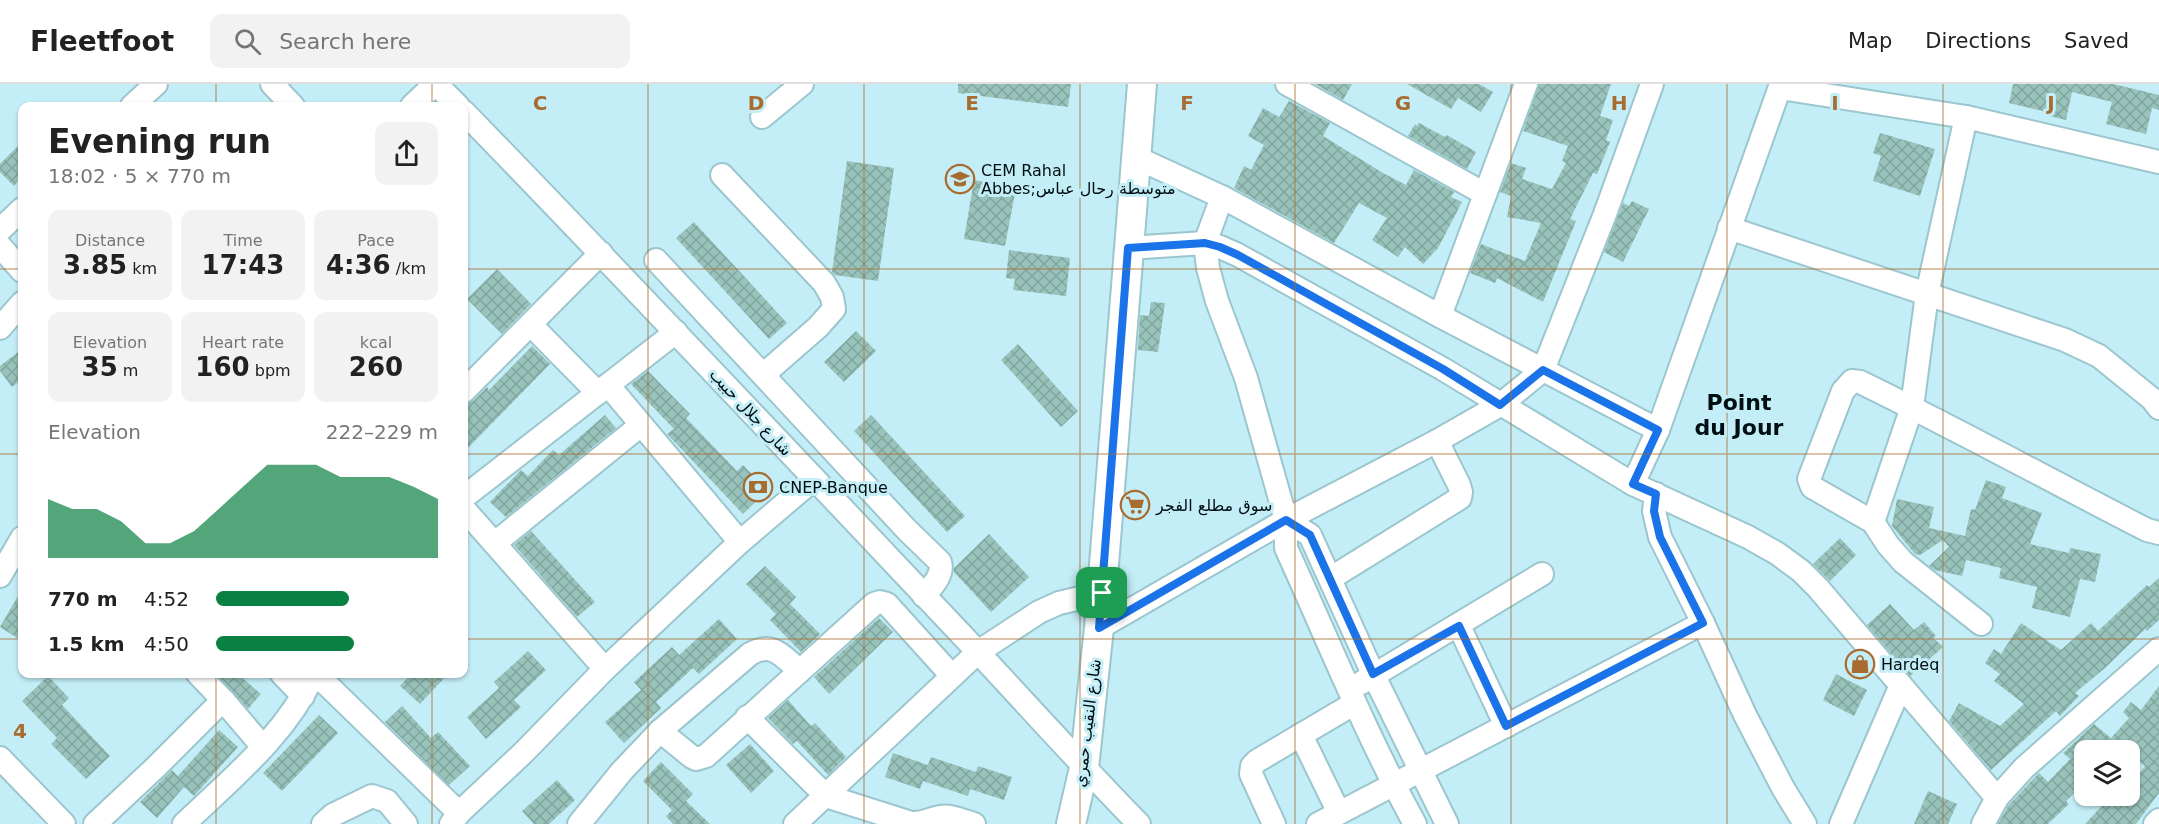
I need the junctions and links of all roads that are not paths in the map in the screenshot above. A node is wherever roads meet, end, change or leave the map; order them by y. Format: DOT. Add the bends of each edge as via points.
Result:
graph roads {
  1 [pos="156,84"];
  2 [pos="272,84"];
  3 [pos="436,84"];
  4 [pos="802,84"];
  5 [pos="1142,84"];
  6 [pos="1287,84"];
  7 [pos="1526,84"];
  8 [pos="1652,84"];
  9 [pos="1781,86"];
  10 [pos="136,102"];
  11 [pos="289,102"];
  12 [pos="416,102"];
  13 [pos="454,102"];
  14 [pos="468,116"];
  15 [pos="762,117"];
  16 [pos="1966,117"];
  17 [pos="1135,157"];
  18 [pos="2159,162"];
  19 [pos="722,175"];
  20 [pos="1485,194"];
  21 [pos="1222,197"];
  22 [pos="18,213"];
  23 [pos="1730,228"];
  24 [pos="0,230"];
  25 [pos="1205,243"];
  26 [pos="0,246"];
  27 [pos="1128,248"];
  28 [pos="602,254"];
  29 [pos="656,260"];
  30 [pos="18,266"];
  31 [pos="1927,294"];
  32 [pos="18,308"];
  33 [pos="1440,316"];
  34 [pos="531,325"];
  35 [pos="0,328"];
  36 [pos="676,332"];
  37 [pos="1543,370"];
  38 [pos="763,375"];
  39 [pos="468,387"];
  40 [pos="603,389"];
  41 [pos="1500,405"];
  42 [pos="1911,407"];
  43 [pos="2159,408"];
  44 [pos="641,425"];
  45 [pos="1658,430"];
  46 [pos="1437,441"];
  47 [pos="814,479"];
  48 [pos="1633,484"];
  49 [pos="468,494"];
  50 [pos="1656,494"];
  51 [pos="468,513"];
  52 [pos="1286,520"];
  53 [pos="1873,522"];
  54 [pos="2159,533"];
  55 [pos="740,542"];
  56 [pos="495,543"];
  57 [pos="18,545"];
  58 [pos="1542,574"];
  59 [pos="0,576"];
  60 [pos="1331,578"];
  61 [pos="1102,593"];
  62 [pos="924,596"];
  63 [pos="1703,623"];
  64 [pos="1981,624"];
  65 [pos="1459,626"];
  66 [pos="1099,628"];
  67 [pos="2159,648"];
  68 [pos="978,652"];
  69 [pos="605,669"];
  70 [pos="800,671"];
  71 [pos="1373,674"];
  72 [pos="952,676"];
  73 [pos="202,678"];
  74 [pos="286,678"];
  75 [pos="313,678"];
  76 [pos="319,678"];
  77 [pos="1901,685"];
  78 [pos="303,696"];
  79 [pos="1353,697"];
  80 [pos="224,700"];
  81 [pos="747,717"];
  82 [pos="1506,726"];
  83 [pos="660,731"];
  84 [pos="1301,735"];
  85 [pos="263,747"];
  86 [pos="0,758"];
  87 [pos="1084,768"];
  88 [pos="1419,771"];
  89 [pos="1393,785"];
  90 [pos="826,796"];
  91 [pos="1997,798"];
  92 [pos="1340,813"];
  93 [pos="455,818"];
  94 [pos="2159,820"];
  95 [pos="64,824"];
  96 [pos="95,824"];
  97 [pos="184,824"];
  98 [pos="323,824"];
  99 [pos="406,824"];
  100 [pos="579,824"];
  101 [pos="795,824"];
  102 [pos="922,824"];
  103 [pos="974,824"];
  104 [pos="1071,824"];
  105 [pos="1139,824"];
  106 [pos="1274,824"];
  107 [pos="1318,824"];
  108 [pos="1415,824"];
  109 [pos="1447,824"];
  110 [pos="1805,824"];
  111 [pos="1842,824"];
  112 [pos="1983,824"];
  113 [pos="2155,824"];
  1 -- 10 [label="street"];
  2 -- 11 [label="street"];
  3 -- 12 [label="street"];
  3 -- 13 [label="street"];
  4 -- 15 [label="street"];
  5 -- 17 [label="main road, شارع النقيب حمري"];
  6 -- 20 [label="street"];
  7 -- 20 [label="street"];
  8 -- 37 [label="street"];
  9 -- 16 [label="street"];
  9 -- 23 [label="street"];
  14 -- 28 [label="street, شارع جلال حبيب"];
  16 -- 18 [label="street"];
  16 -- 31 [label="street"];
  17 -- 21 [label="street"];
  17 -- 27 [label="main road, شارع النقيب حمري"];
  19 -- 38 [label="street" via="824,283 832,297 834,309"];
  20 -- 33 [label="street"];
  21 -- 25 [label="street"];
  21 -- 33 [label="street"];
  22 -- 24 [label="street"];
  23 -- 31 [label="street"];
  23 -- 45 [label="street"];
  25 -- 27 [label="street"];
  25 -- 41 [label="street" via="1238,255"];
  25 -- 52 [label="street" via="1217,301 1246,378"];
  26 -- 30 [label="street"];
  27 -- 61 [label="main road, شارع النقيب حمري"];
  28 -- 34 [label="street"];
  28 -- 36 [label="street, شارع جلال حبيب"];
  29 -- 38 [label="street"];
  31 -- 42 [label="street"];
  31 -- 43 [label="street" via="2056,336 2099,356"];
  32 -- 35 [label="street"];
  33 -- 37 [label="street"];
  34 -- 39 [label="street"];
  34 -- 40 [label="street"];
  36 -- 40 [label="street"];
  36 -- 47 [label="street, شارع جلال حبيب"];
  37 -- 41 [label="street"];
  37 -- 45 [label="street"];
  38 -- 62 [label="street" via="940,562 939,576"];
  40 -- 44 [label="street"];
  40 -- 49 [label="street"];
  41 -- 46 [label="street"];
  41 -- 48 [label="street"];
  42 -- 53 [label="street"];
  42 -- 53 [label="street" via="1852,381 1843,391 1809,479 1812,487"];
  42 -- 54 [label="street"];
  44 -- 55 [label="street"];
  44 -- 56 [label="street"];
  45 -- 48 [label="street"];
  46 -- 52 [label="street"];
  46 -- 60 [label="street" via="1460,485 1460,498"];
  47 -- 55 [label="street"];
  47 -- 62 [label="street, شارع جلال حبيب"];
  48 -- 50 [label="street"];
  50 -- 63 [label="street" via="1654,511 1660,537"];
  50 -- 77 [label="street" via="1748,537 1801,571"];
  51 -- 56 [label="street"];
  52 -- 60 [label="street" via="1310,535"];
  52 -- 66 [label="street"];
  52 -- 79 [label="street" via="1286,548"];
  53 -- 64 [label="street" via="1903,562"];
  55 -- 69 [label="street"];
  56 -- 69 [label="street"];
  57 -- 59 [label="street"];
  58 -- 65 [label="street"];
  60 -- 71 [label="street"];
  61 -- 66 [label="main road, شارع النقيب حمري"];
  61 -- 68 [label="street" via="1039,612"];
  62 -- 68 [label="street, شارع جلال حبيب"];
  63 -- 82 [label="street"];
  63 -- 110 [label="street" via="1744,715"];
  65 -- 71 [label="street"];
  65 -- 82 [label="street"];
  66 -- 87 [label="main road, شارع النقيب حمري"];
  67 -- 91 [label="street" via="2024,768"];
  68 -- 72 [label="street"];
  68 -- 87 [label="street, شارع جلال حبيب"];
  69 -- 93 [label="street"];
  70 -- 72 [label="street" via="880,602 887,604"];
  70 -- 81 [label="street"];
  70 -- 83 [label="street" via="771,648 757,651"];
  71 -- 79 [label="street"];
  71 -- 88 [label="street"];
  72 -- 90 [label="street"];
  73 -- 80 [label="street"];
  74 -- 78 [label="street"];
  75 -- 78 [label="street"];
  76 -- 93 [label="street"];
  77 -- 91 [label="street"];
  77 -- 111 [label="street"];
  78 -- 85 [label="street"];
  79 -- 84 [label="street"];
  79 -- 89 [label="street"];
  80 -- 85 [label="street"];
  80 -- 96 [label="street"];
  81 -- 83 [label="street" via="706,756 696,759"];
  81 -- 90 [label="street"];
  82 -- 88 [label="street"];
  83 -- 100 [label="street"];
  84 -- 92 [label="street"];
  84 -- 106 [label="street" via="1257,761 1251,770"];
  85 -- 97 [label="street"];
  86 -- 95 [label="street"];
  87 -- 104 [label="main road, شارع النقيب حمري"];
  87 -- 105 [label="street, شارع جلال حبيب"];
  88 -- 89 [label="street"];
  88 -- 109 [label="street"];
  89 -- 92 [label="street"];
  89 -- 108 [label="street"];
  90 -- 101 [label="street"];
  90 -- 102 [label="street"];
  91 -- 112 [label="street"];
  92 -- 107 [label="street"];
  94 -- 113 [label="street"];
  98 -- 99 [label="street" via="372,796 387,801"];
  102 -- 103 [label="street" via="947,816"];
}
